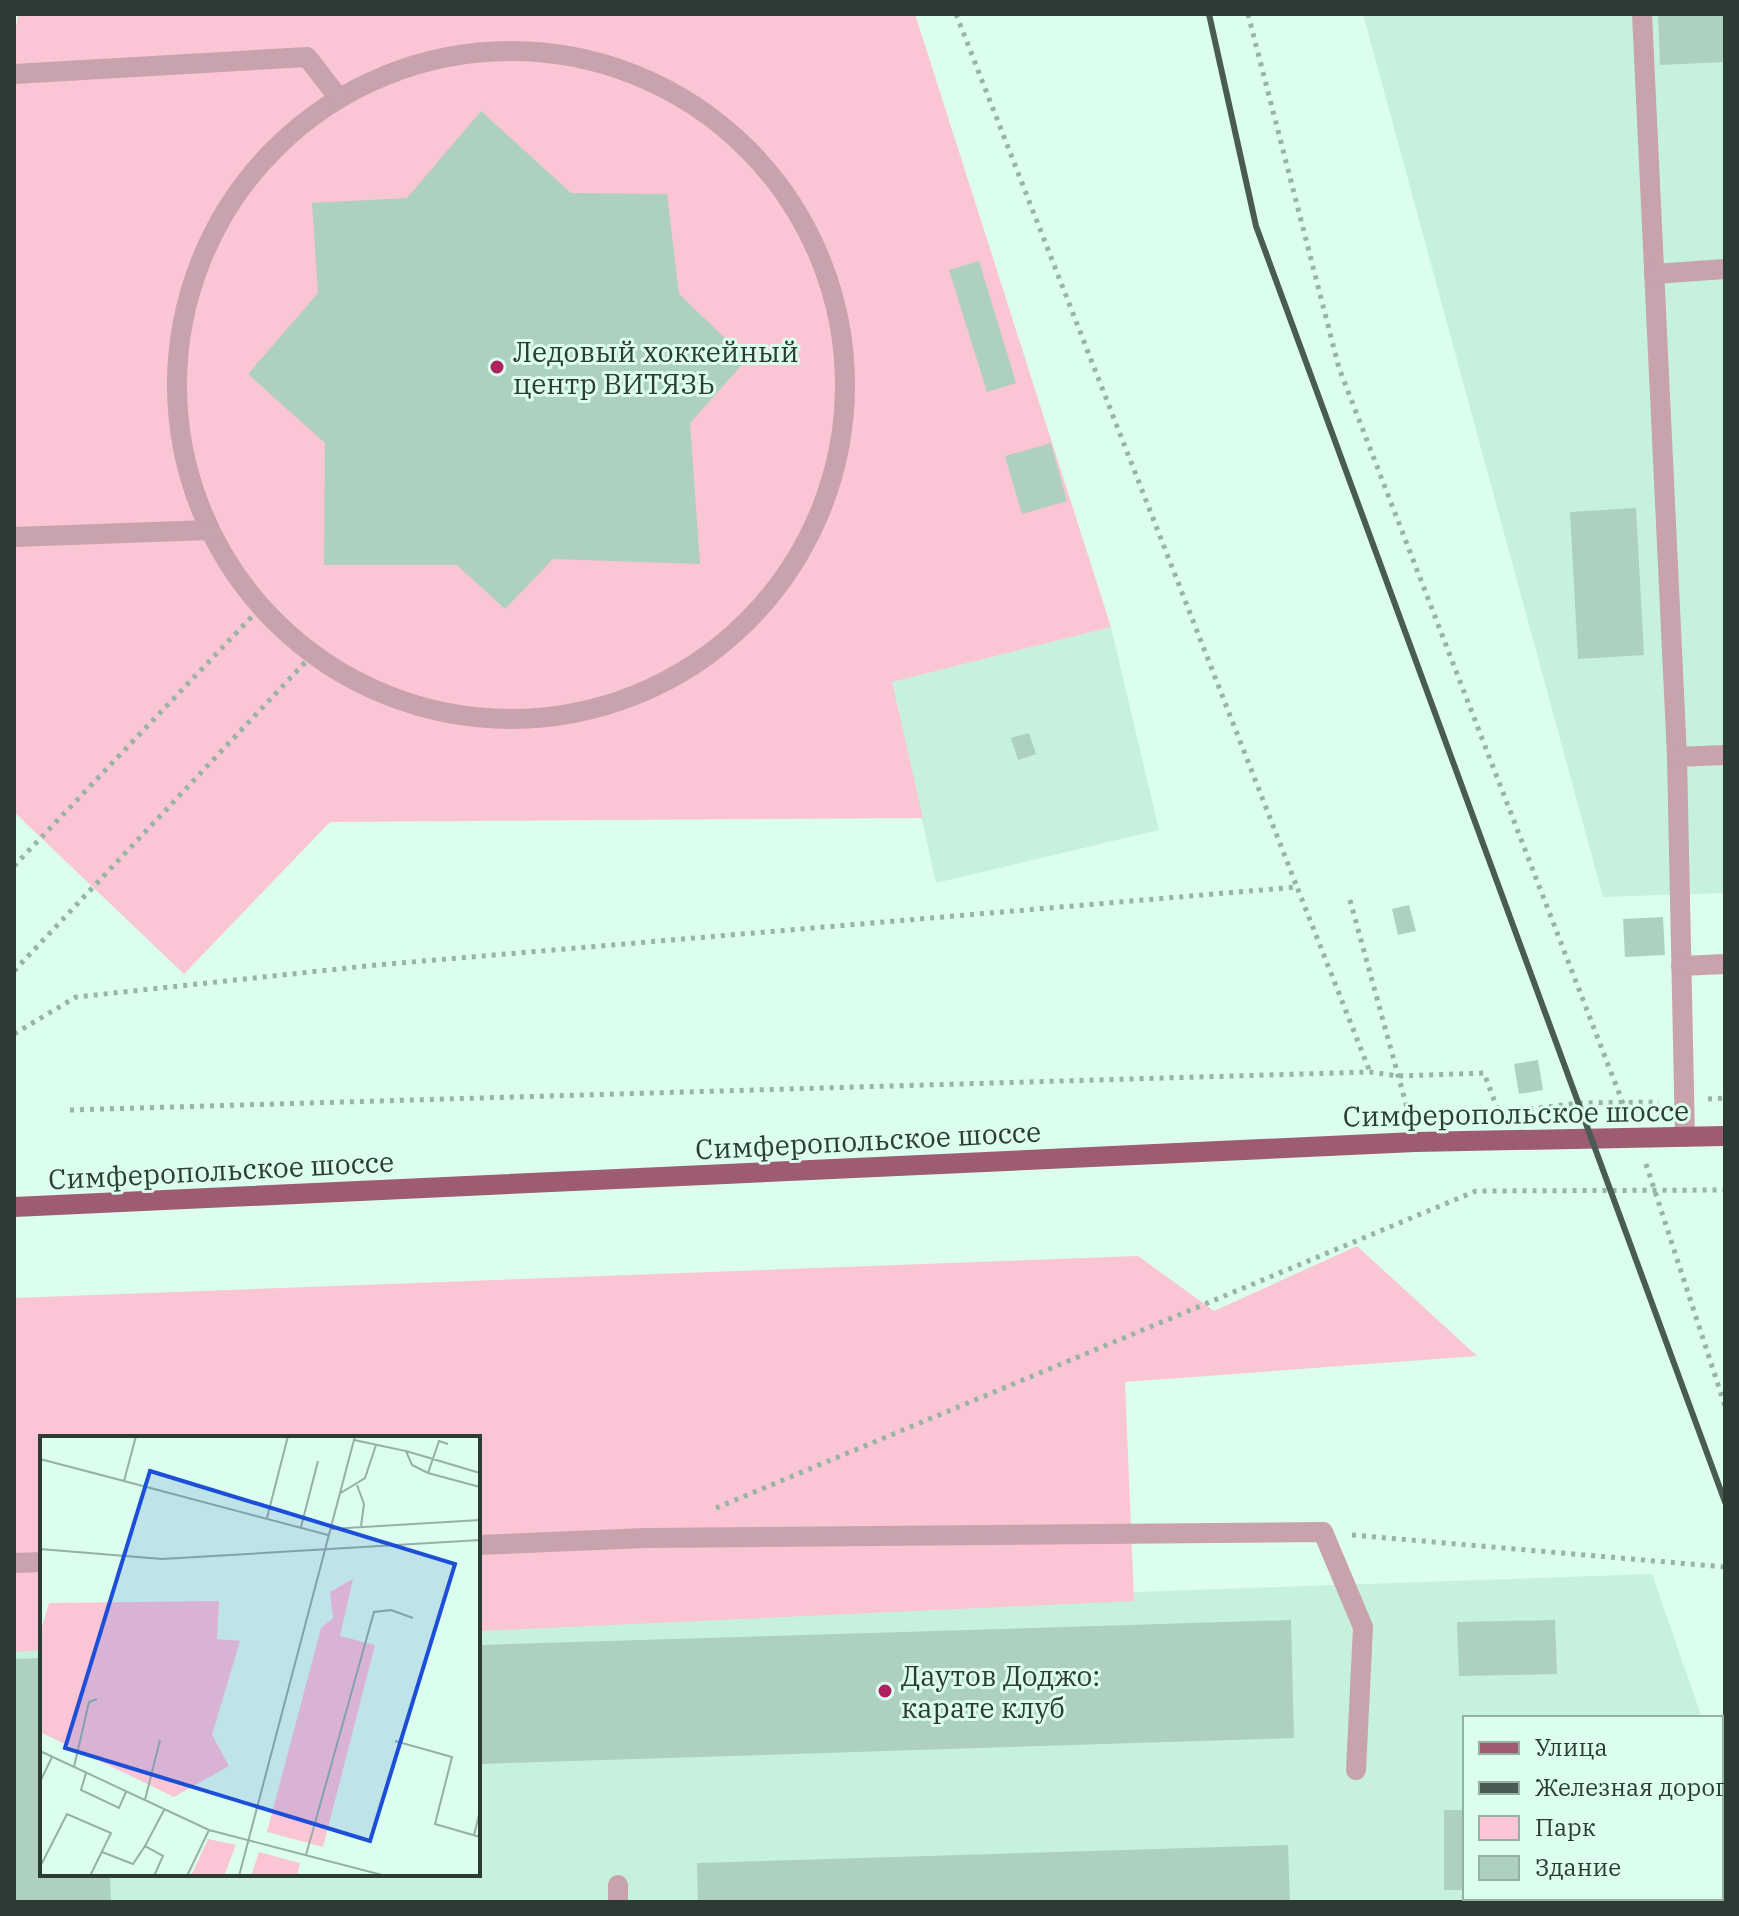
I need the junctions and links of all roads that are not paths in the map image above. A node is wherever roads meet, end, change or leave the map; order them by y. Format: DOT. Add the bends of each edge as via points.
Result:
graph roads {
  1 [pos="1642,14"];
  2 [pos="14,74"];
  3 [pos="338,97"];
  4 [pos="1725,269"];
  5 [pos="1654,274"];
  6 [pos="209,530"];
  7 [pos="14,537"];
  8 [pos="1725,755"];
  9 [pos="1677,757"];
  10 [pos="1725,964"];
  11 [pos="1681,966"];
  12 [pos="1685,1137"];
  13 [pos="1724,1139"];
  14 [pos="14,1207"];
  15 [pos="480,1545"];
  16 [pos="40,1562"];
  17 [pos="14,1563"];
  18 [pos="1356,1770"];
  1 -- 5 [label="lane"];
  2 -- 3 [label="lane" via="307,57"];
  3 -- 6 [label="lane" via="282,139 235,193 202,255 181,323 176,393 183,449"];
  3 -- 6 [label="lane" via="421,61 510,49 600,61 683,96 754,153 807,226 838,311 846,401 830,490 791,571 731,639 656,689 569,716 479,720 391,699 312,655 260,608"];
  4 -- 5 [label="lane"];
  5 -- 9 [label="lane"];
  6 -- 7 [label="lane"];
  8 -- 9 [label="lane"];
  9 -- 11 [label="lane"];
  10 -- 11 [label="lane"];
  11 -- 12 [label="lane"];
  12 -- 13 [label="main road, Симферопольское шоссе"];
  12 -- 14 [label="main road, Симферопольское шоссе" via="1415,1142"];
  15 -- 18 [label="lane" via="645,1538 1323,1532 1363,1627"];
  16 -- 17 [label="lane"];
}
